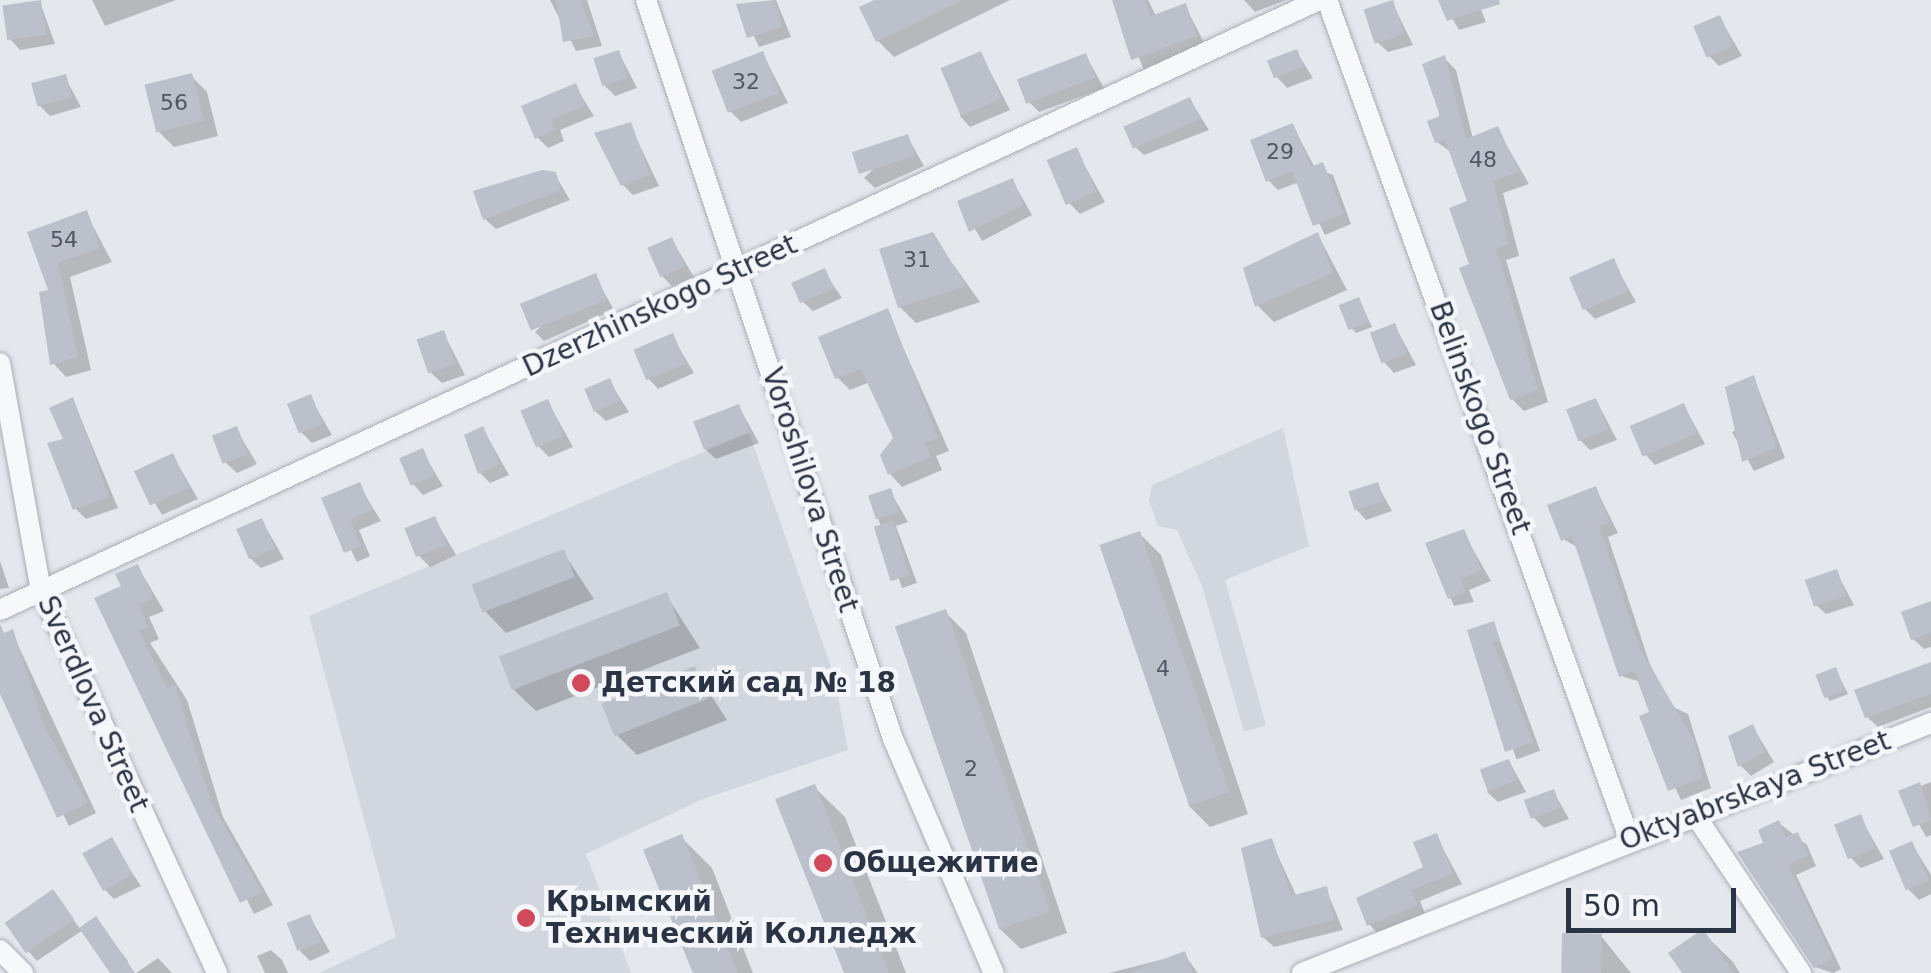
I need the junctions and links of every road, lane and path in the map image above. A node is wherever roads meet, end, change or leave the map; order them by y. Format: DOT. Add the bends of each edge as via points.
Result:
graph roads {
  1 [pos="646,0"];
  2 [pos="1319,0"];
  3 [pos="1327,0"];
  4 [pos="737,270"];
  5 [pos="0,362"];
  6 [pos="41,590"];
  7 [pos="0,610"];
  8 [pos="1931,724"];
  9 [pos="1698,818"];
  10 [pos="1630,838"];
  11 [pos="0,950"];
  12 [pos="23,973"];
  13 [pos="217,973"];
  14 [pos="994,973"];
  15 [pos="1302,973"];
  16 [pos="1801,973"];
  1 -- 4 [label="street, Voroshilova Street"];
  2 -- 4 [label="street, Dzerzhinskogo Street"];
  3 -- 10 [label="street, Belinskogo Street"];
  4 -- 6 [label="street, Dzerzhinskogo Street"];
  4 -- 14 [label="street, Voroshilova Street" via="894,740"];
  5 -- 6 [label="street, Sverdlova Street"];
  6 -- 7 [label="street, Dzerzhinskogo Street"];
  6 -- 13 [label="street, Sverdlova Street"];
  8 -- 9 [label="street, Oktyabrskaya Street"];
  9 -- 10 [label="street, Oktyabrskaya Street"];
  9 -- 16 [label="street"];
  10 -- 15 [label="street, Oktyabrskaya Street"];
  11 -- 12 [label="street"];
}
